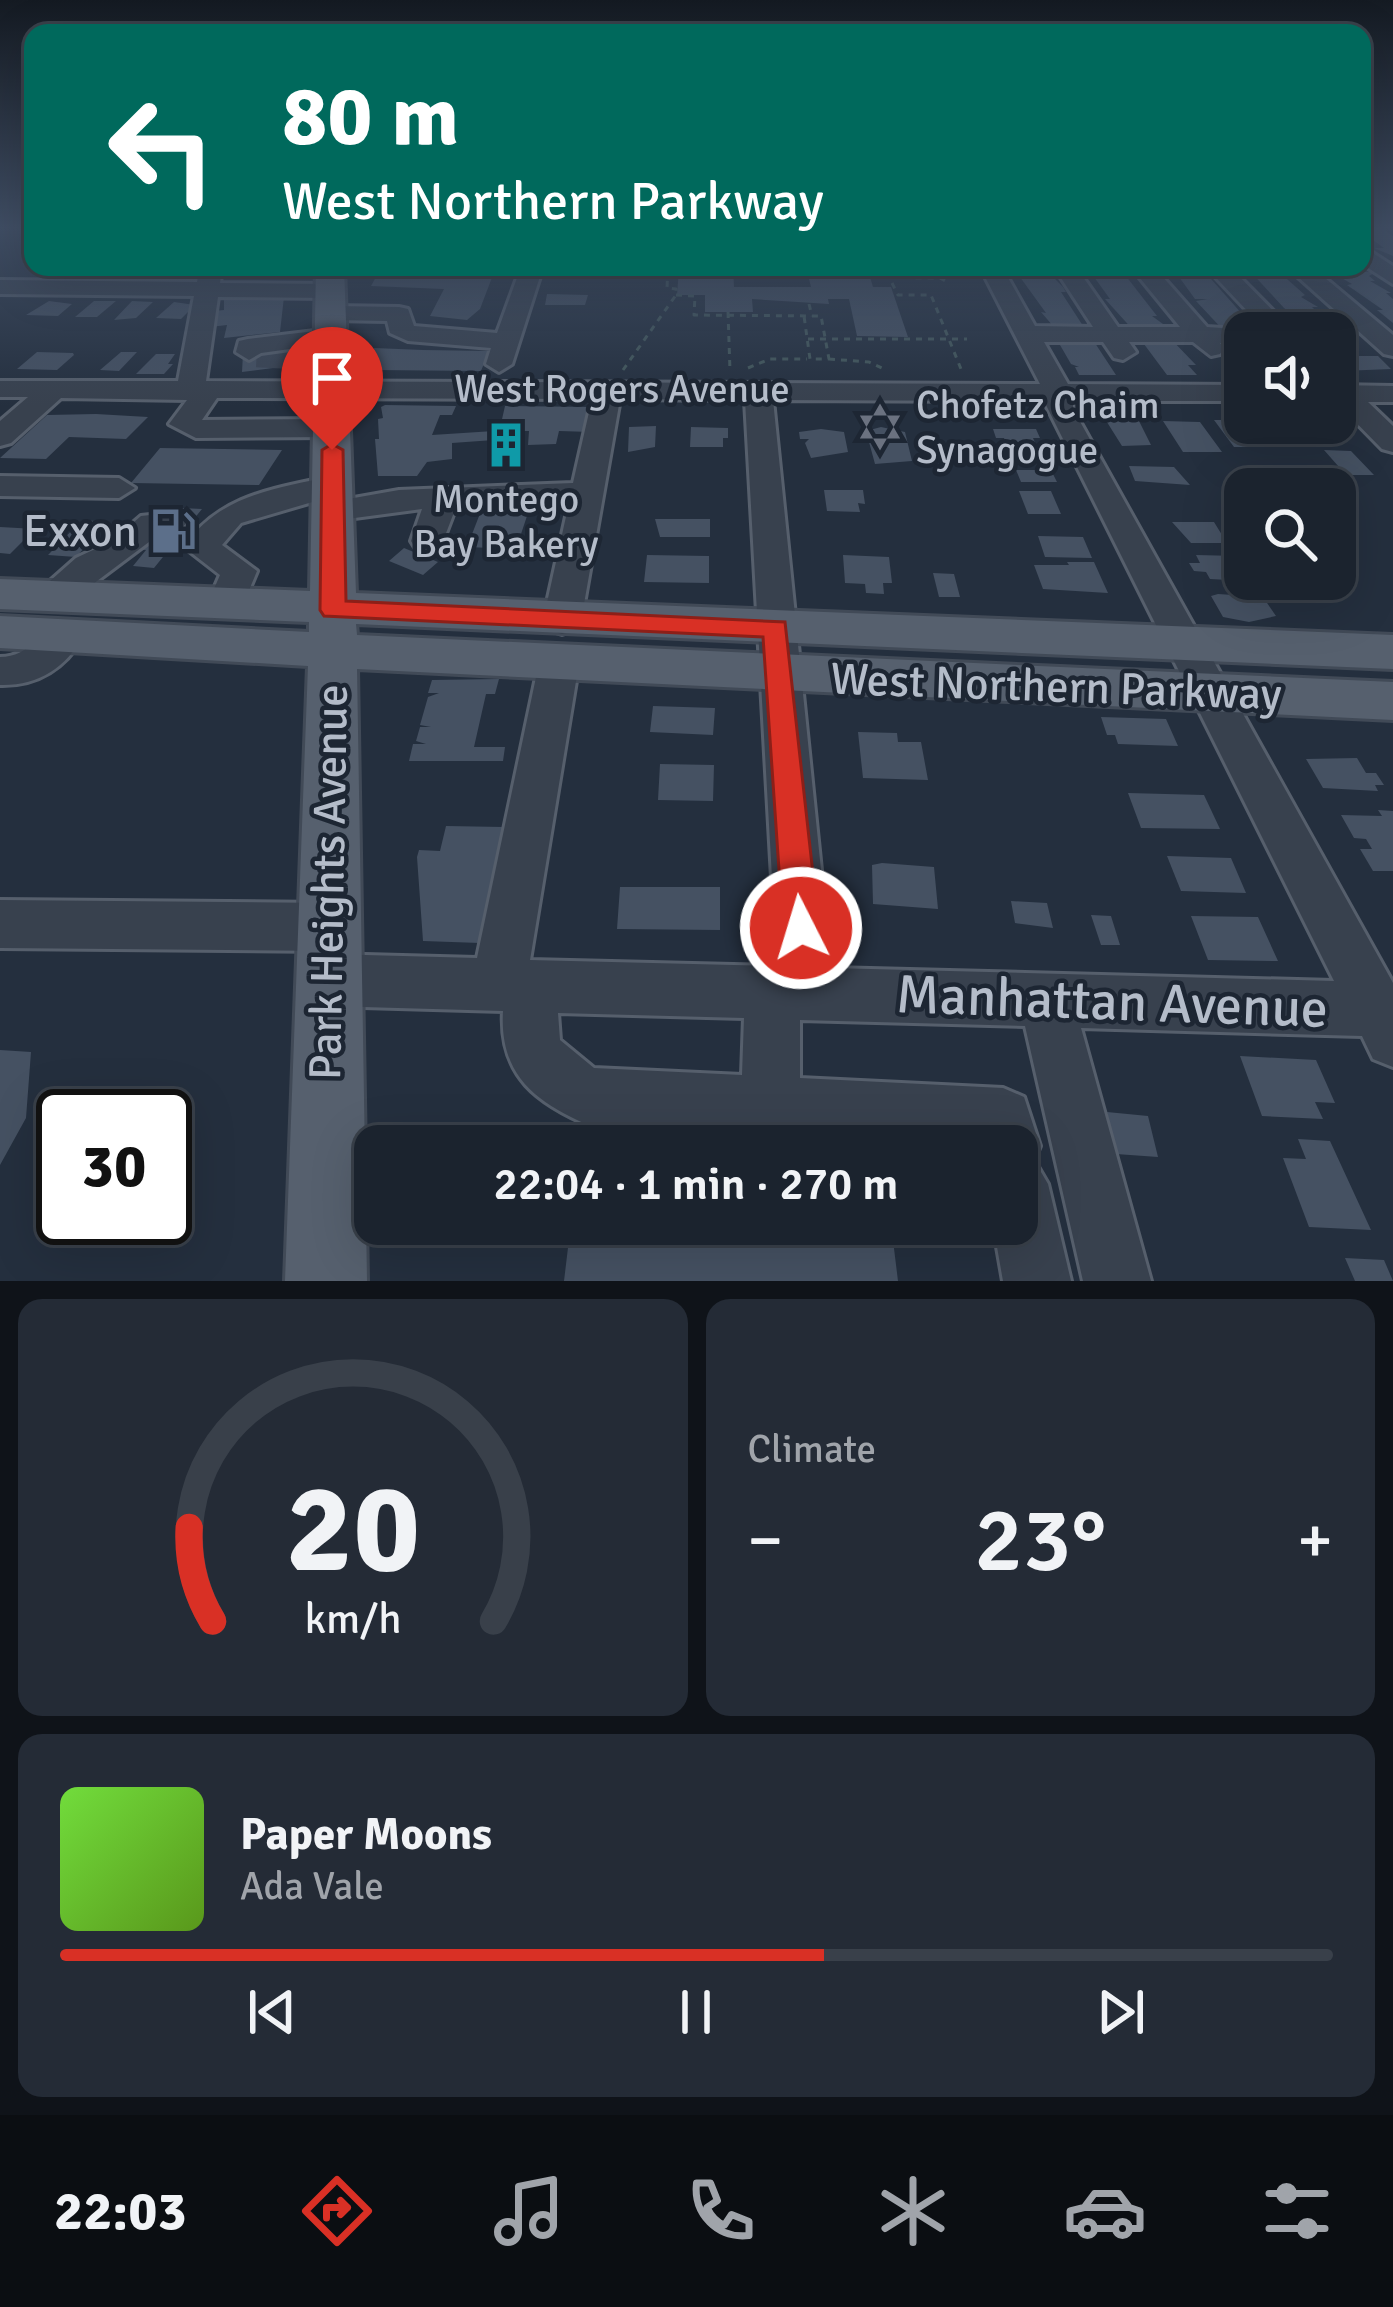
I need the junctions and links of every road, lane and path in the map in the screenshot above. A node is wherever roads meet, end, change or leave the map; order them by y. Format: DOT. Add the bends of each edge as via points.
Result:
graph roads {
  1 [pos="0,287"];
  2 [pos="32,287"];
  3 [pos="36,287"];
  4 [pos="209,287"];
  5 [pos="226,287"];
  6 [pos="525,287"];
  7 [pos="667,287"];
  8 [pos="894,287"];
  9 [pos="1002,287"];
  10 [pos="1079,287"];
  11 [pos="1159,287"];
  12 [pos="1236,287"];
  13 [pos="1322,287"];
  14 [pos="677,291"];
  15 [pos="809,304"];
  16 [pos="1261,312"];
  17 [pos="729,314"];
  18 [pos="804,316"];
  19 [pos="812,316"];
  20 [pos="1027,334"];
  21 [pos="1111,334"];
  22 [pos="1200,335"];
  23 [pos="1224,335"];
  24 [pos="808,339"];
  25 [pos="825,339"];
  26 [pos="948,339"];
  27 [pos="967,339"];
  28 [pos="1356,341"];
  29 [pos="332,342"];
  30 [pos="507,342"];
  31 [pos="1390,343"];
  32 [pos="810,359"];
  33 [pos="829,359"];
  34 [pos="270,363"];
  35 [pos="1224,365"];
  36 [pos="1136,372"];
  37 [pos="895,375"];
  38 [pos="744,381"];
  39 [pos="966,382"];
  40 [pos="611,384"];
  41 [pos="491,388"];
  42 [pos="0,389"];
  43 [pos="53,390"];
  44 [pos="1224,391"];
  45 [pos="205,392"];
  46 [pos="1058,392"];
  47 [pos="1356,393"];
  48 [pos="1393,394"];
  49 [pos="1356,409"];
  50 [pos="0,437"];
  51 [pos="1393,443"];
  52 [pos="0,486"];
  53 [pos="119,488"];
  54 [pos="587,492"];
  55 [pos="332,499"];
  56 [pos="442,499"];
  57 [pos="192,525"];
  58 [pos="428,542"];
  59 [pos="0,594"];
  60 [pos="226,604"];
  61 [pos="58,616"];
  62 [pos="688,626"];
  63 [pos="332,630"];
  64 [pos="0,632"];
  65 [pos="560,642"];
  66 [pos="1184,643"];
  67 [pos="777,652"];
  68 [pos="1393,652"];
  69 [pos="0,670"];
  70 [pos="1210,694"];
  71 [pos="1393,701"];
  72 [pos="0,924"];
  73 [pos="328,953"];
  74 [pos="516,985"];
  75 [pos="789,993"];
  76 [pos="1046,1000"];
  77 [pos="1388,1020"];
  78 [pos="770,1106"];
  79 [pos="1005,1125"];
  80 [pos="1030,1245"];
  81 [pos="326,1281"];
  82 [pos="1037,1281"];
  83 [pos="1117,1281"];
  1 -- 2 [label="street"];
  2 -- 3 [label="street"];
  4 -- 45 [label="street"];
  5 -- 29 [label="street"];
  6 -- 30 [label="street"];
  7 -- 14 [label="path"];
  8 -- 26 [label="path" via="898,295 931,295"];
  9 -- 20 [label="street"];
  10 -- 21 [label="street"];
  11 -- 22 [label="street"];
  12 -- 16 [label="street"];
  13 -- 31 [label="street"];
  14 -- 17 [label="path" via="695,296 694,315"];
  14 -- 40 [label="path"];
  15 -- 19 [label="path"];
  17 -- 18 [label="path"];
  17 -- 38 [label="path" via="730,376"];
  18 -- 19 [label="path"];
  18 -- 24 [label="path"];
  19 -- 25 [label="path" via="821,316"];
  20 -- 21 [label="street"];
  20 -- 46 [label="street"];
  21 -- 22 [label="street"];
  21 -- 36 [label="street"];
  22 -- 23 [label="street"];
  22 -- 35 [label="street"];
  24 -- 25 [label="path"];
  24 -- 32 [label="path"];
  25 -- 26 [label="path"];
  25 -- 33 [label="path"];
  26 -- 27 [label="path"];
  26 -- 39 [label="path"];
  28 -- 31 [label="street"];
  29 -- 30 [label="street" via="382,311 399,314 408,334"];
  29 -- 34 [label="street, West Rogers Avenue"];
  29 -- 34 [label="street"];
  29 -- 41 [label="street, West Rogers Avenue"];
  29 -- 45 [label="street" via="196,429 184,424"];
  29 -- 55 [label="main road, Park Heights Avenue"];
  30 -- 41 [label="street"];
  32 -- 33 [label="path"];
  32 -- 38 [label="path" via="770,359"];
  33 -- 37 [label="path" via="869,362"];
  34 -- 45 [label="street, West Rogers Avenue"];
  38 -- 40 [label="street, West Rogers Avenue"];
  38 -- 46 [label="street, West Rogers Avenue"];
  38 -- 67 [label="street"];
  40 -- 41 [label="street, West Rogers Avenue"];
  40 -- 54 [label="street"];
  42 -- 43 [label="street, West Rogers Avenue"];
  43 -- 45 [label="street, West Rogers Avenue"];
  43 -- 50 [label="street"];
  44 -- 46 [label="street, West Rogers Avenue"];
  46 -- 66 [label="street" via="1059,409"];
  47 -- 48 [label="street"];
  49 -- 51 [label="street"];
  52 -- 53 [label="street"];
  54 -- 56 [label="street"];
  54 -- 65 [label="street"];
  55 -- 56 [label="street"];
  55 -- 57 [label="street" via="281,497"];
  55 -- 63 [label="main road, Park Heights Avenue"];
  56 -- 58 [label="street"];
  57 -- 60 [label="street" via="201,547 239,571"];
  57 -- 61 [label="street" via="153,524 89,566"];
  59 -- 61 [label="main road, West Northern Parkway"];
  60 -- 61 [label="main road, West Northern Parkway"];
  60 -- 63 [label="main road, West Northern Parkway"];
  61 -- 63 [label="main road, West Northern Parkway"];
  61 -- 64 [label="main road, West Northern Parkway"];
  61 -- 69 [label="street" via="26,673"];
  62 -- 63 [label="main road" via="634,642"];
  62 -- 65 [label="main road, West Northern Parkway"];
  62 -- 67 [label="main road, West Northern Parkway"];
  63 -- 65 [label="main road, West Northern Parkway"];
  63 -- 73 [label="main road, Park Heights Avenue"];
  65 -- 67 [label="main road, West Northern Parkway"];
  65 -- 74 [label="street"];
  66 -- 67 [label="main road, West Northern Parkway"];
  66 -- 68 [label="main road, West Northern Parkway"];
  66 -- 70 [label="street"];
  67 -- 70 [label="main road, West Northern Parkway"];
  67 -- 75 [label="street"];
  70 -- 71 [label="main road, West Northern Parkway"];
  70 -- 77 [label="street"];
  72 -- 73 [label="street, Manhattan Avenue"];
  73 -- 74 [label="street, Manhattan Avenue"];
  73 -- 81 [label="main road, Park Heights Avenue"];
  74 -- 75 [label="street, Manhattan Avenue"];
  74 -- 78 [label="street" via="531,1050 570,1089 593,1097"];
  75 -- 76 [label="street, Manhattan Avenue"];
  75 -- 78 [label="street"];
  76 -- 77 [label="street, Manhattan Avenue"];
  76 -- 83 [label="street"];
  78 -- 79 [label="street" via="1004,1118"];
  80 -- 82 [label="street"];
}
